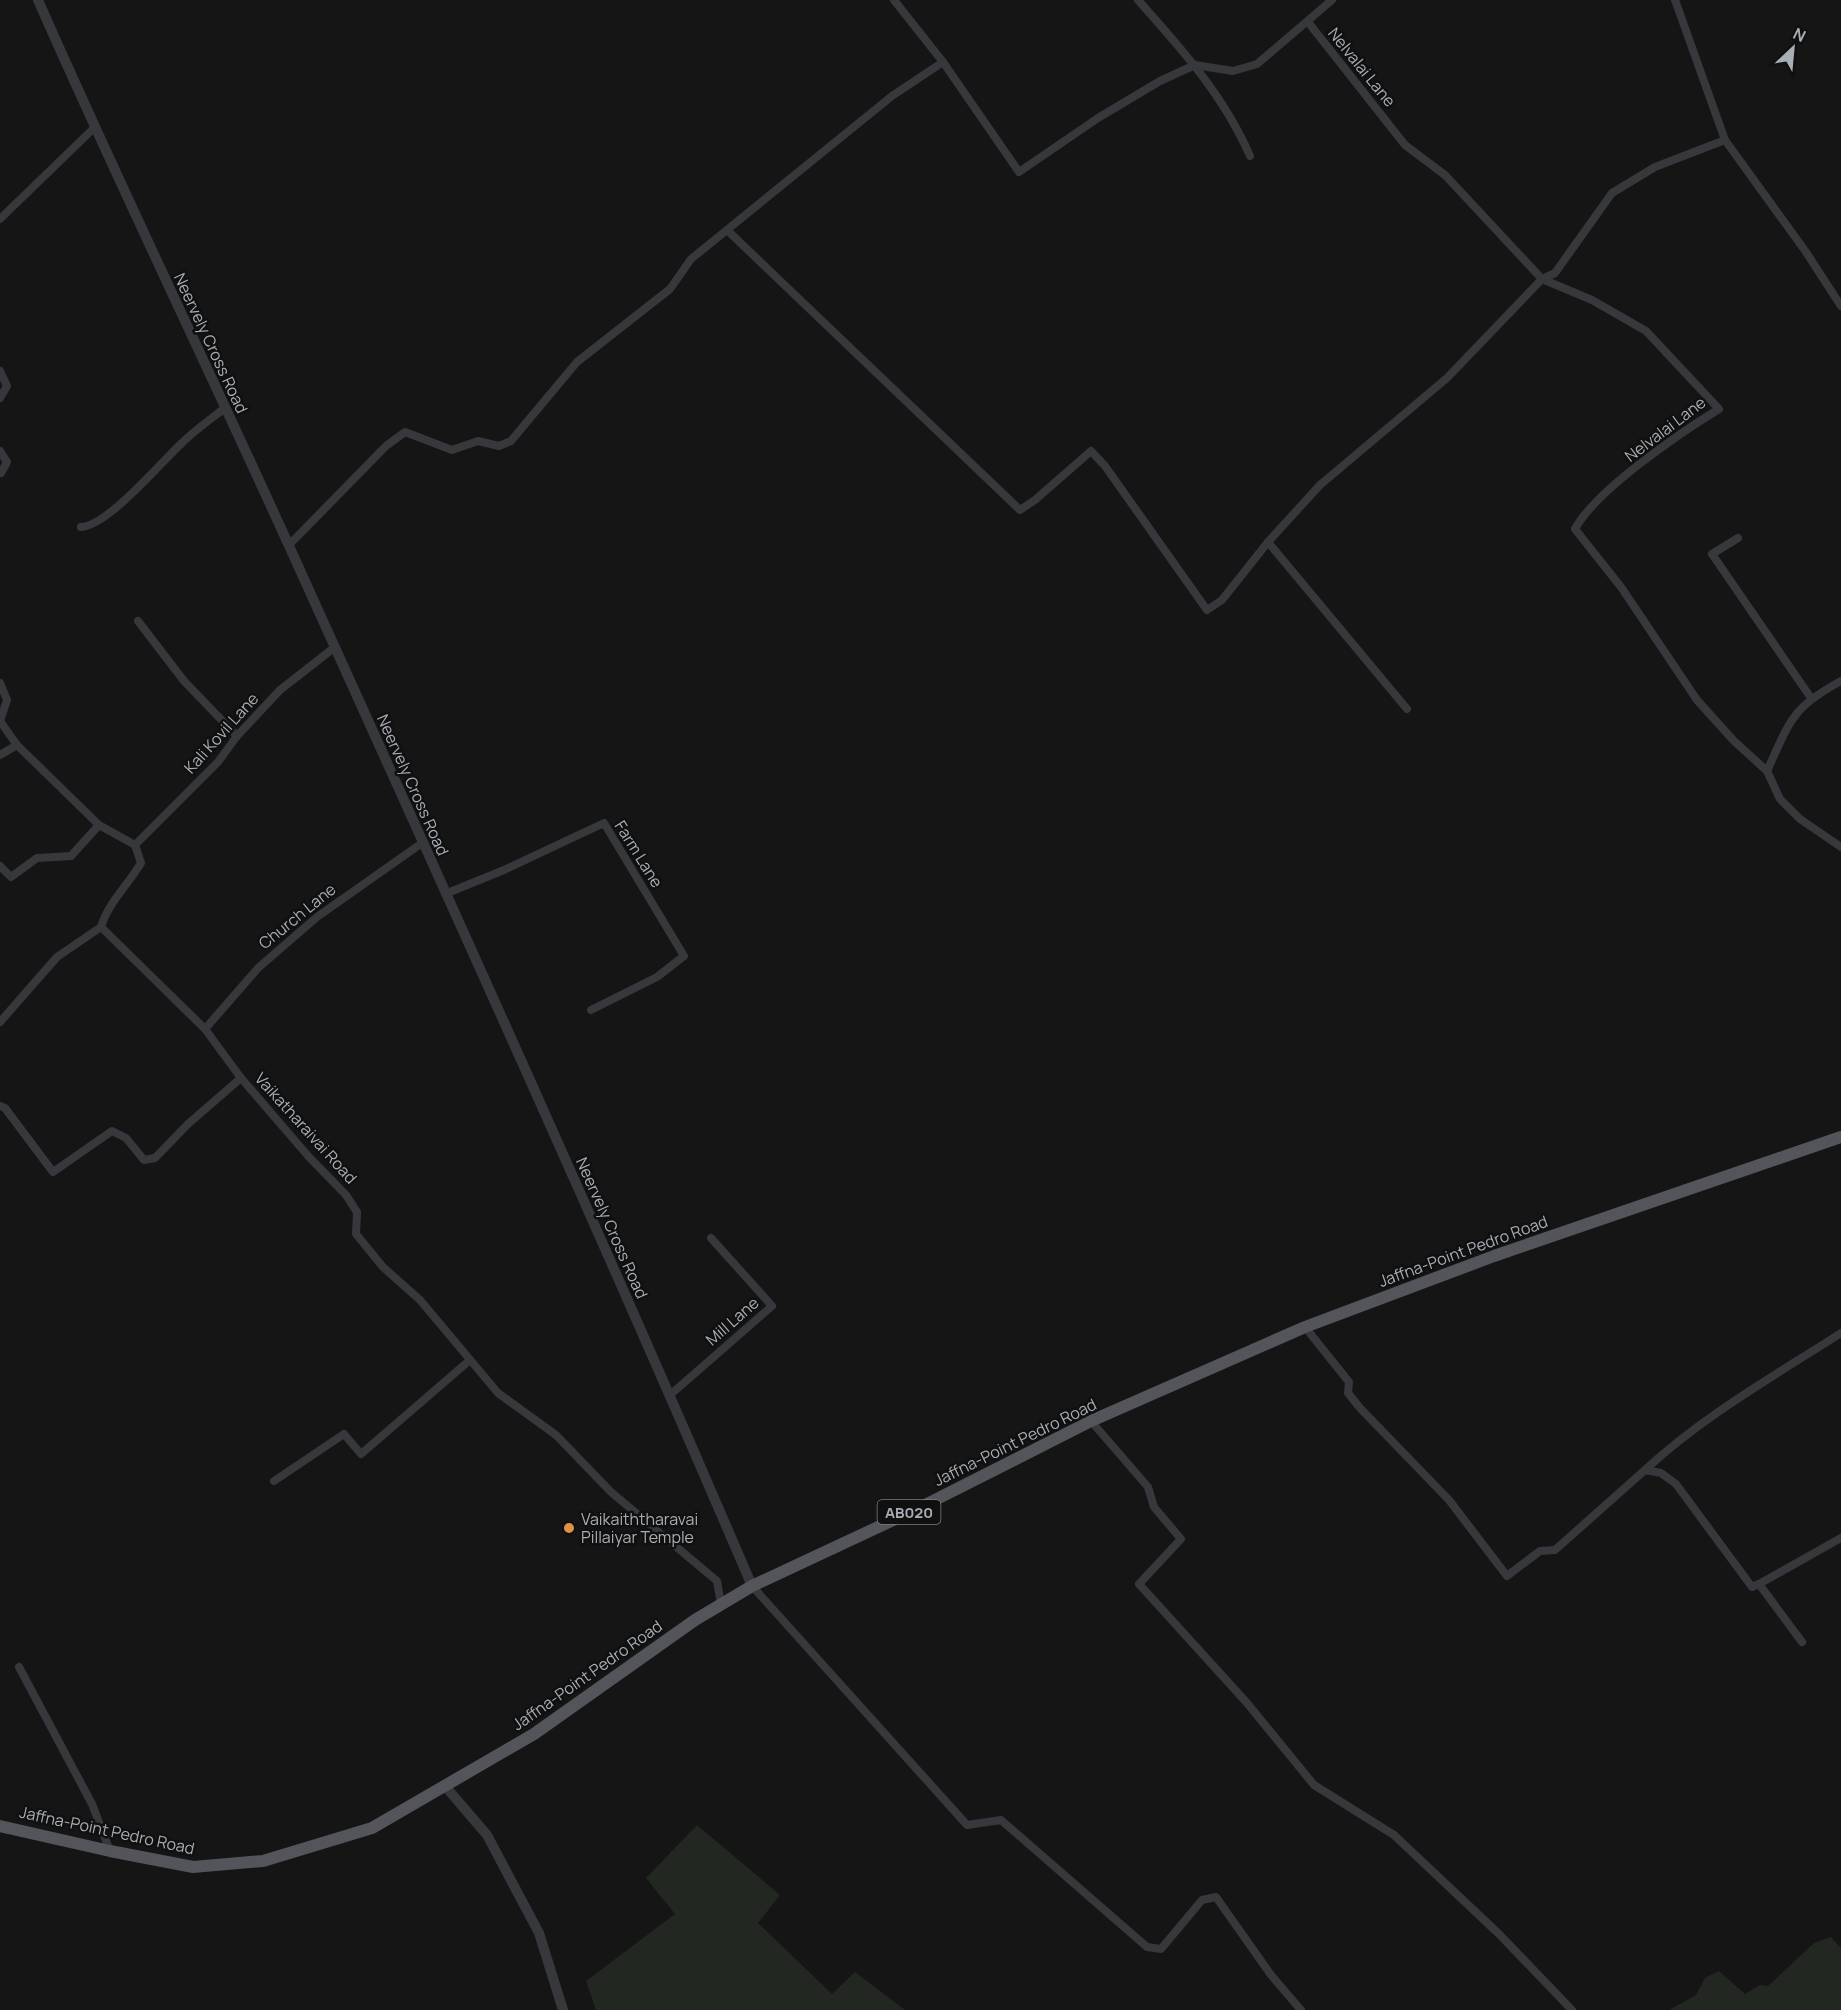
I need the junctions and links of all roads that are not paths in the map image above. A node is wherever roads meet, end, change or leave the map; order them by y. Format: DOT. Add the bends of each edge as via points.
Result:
graph roads {
  1 [pos="38,0"];
  2 [pos="894,0"];
  3 [pos="1138,0"];
  4 [pos="1332,0"];
  5 [pos="1674,0"];
  6 [pos="1308,22"];
  7 [pos="943,62"];
  8 [pos="1196,65"];
  9 [pos="94,128"];
  10 [pos="1725,140"];
  11 [pos="1250,156"];
  12 [pos="0,219"];
  13 [pos="727,230"];
  14 [pos="1542,279"];
  15 [pos="1841,306"];
  16 [pos="0,371"];
  17 [pos="0,398"];
  18 [pos="225,408"];
  19 [pos="0,451"];
  20 [pos="2,472"];
  21 [pos="81,527"];
  22 [pos="1738,538"];
  23 [pos="1268,542"];
  24 [pos="289,545"];
  25 [pos="138,621"];
  26 [pos="334,647"];
  27 [pos="1841,681"];
  28 [pos="0,683"];
  29 [pos="1811,698"];
  30 [pos="1407,708"];
  31 [pos="237,736"];
  32 [pos="17,745"];
  33 [pos="0,756"];
  34 [pos="1767,771"];
  35 [pos="99,825"];
  36 [pos="422,843"];
  37 [pos="135,845"];
  38 [pos="1841,847"];
  39 [pos="0,866"];
  40 [pos="445,894"];
  41 [pos="100,927"];
  42 [pos="591,1010"];
  43 [pos="0,1022"];
  44 [pos="205,1029"];
  45 [pos="241,1078"];
  46 [pos="0,1106"];
  47 [pos="1841,1137"];
  48 [pos="711,1238"];
  49 [pos="1305,1327"];
  50 [pos="1841,1333"];
  51 [pos="470,1360"];
  52 [pos="670,1395"];
  53 [pos="1091,1421"];
  54 [pos="1645,1470"];
  55 [pos="274,1481"];
  56 [pos="1841,1538"];
  57 [pos="1759,1584"];
  58 [pos="752,1586"];
  59 [pos="721,1604"];
  60 [pos="1802,1642"];
  61 [pos="19,1667"];
  62 [pos="446,1786"];
  63 [pos="0,1826"];
  64 [pos="110,1851"];
  65 [pos="563,2010"];
  66 [pos="1301,2010"];
  67 [pos="1572,2010"];
  1 -- 9 [label="street, Neervely Cross Road"];
  2 -- 7 [label="street"];
  3 -- 8 [label="street"];
  4 -- 6 [label="street"];
  5 -- 10 [label="street"];
  6 -- 8 [label="street" via="1257,64 1233,71"];
  6 -- 14 [label="street, Nelvalai Lane" via="1405,145 1445,175"];
  7 -- 8 [label="street" via="1019,172 1098,118 1160,81"];
  7 -- 13 [label="street" via="892,96"];
  8 -- 11 [label="street" via="1240,133"];
  9 -- 12 [label="street"];
  9 -- 18 [label="street, Neervely Cross Road"];
  10 -- 14 [label="street" via="1655,167 1612,192 1555,273"];
  10 -- 15 [label="street"];
  13 -- 23 [label="street" via="1020,510 1091,451 1105,465 1207,610 1222,600"];
  13 -- 24 [label="street" via="691,259 670,289 577,362 511,441 499,446 478,441 452,450 405,432 386,446"];
  14 -- 23 [label="street" via="1447,378 1320,485"];
  14 -- 34 [label="street, Nelvalai Lane" via="1592,300 1646,331 1719,409 1684,430 1626,477 1583,514 1575,529 1621,587 1697,700"];
  16 -- 17 [label="street" via="7,386"];
  18 -- 21 [label="street" via="184,441 119,505 91,527"];
  18 -- 24 [label="street, Neervely Cross Road"];
  19 -- 20 [label="street" via="7,462"];
  22 -- 29 [label="street" via="1712,554"];
  23 -- 30 [label="street"];
  24 -- 26 [label="street, Neervely Cross Road"];
  25 -- 31 [label="street" via="184,681"];
  26 -- 31 [label="street, Kali Kovil Lane" via="280,690"];
  26 -- 36 [label="street, Neervely Cross Road"];
  27 -- 29 [label="street"];
  28 -- 32 [label="street" via="7,700 0,721"];
  29 -- 34 [label="street" via="1790,723"];
  31 -- 37 [label="street, Kali Kovil Lane" via="218,762"];
  32 -- 33 [label="street"];
  32 -- 35 [label="street"];
  34 -- 38 [label="street, Nelvalai Lane" via="1780,799 1800,819"];
  35 -- 37 [label="street"];
  35 -- 39 [label="street" via="71,856 38,858 11,877"];
  36 -- 40 [label="street, Neervely Cross Road"];
  36 -- 44 [label="street, Church Lane" via="290,939 258,968"];
  37 -- 41 [label="street" via="141,863 128,886 106,911"];
  40 -- 42 [label="street, Farm Lane" via="604,823 684,956 657,977"];
  40 -- 52 [label="street, Neervely Cross Road"];
  41 -- 43 [label="street" via="57,957"];
  41 -- 44 [label="street, Vaikatharaivai Road"];
  44 -- 45 [label="street, Vaikatharaivai Road"];
  45 -- 46 [label="street" via="155,1158 144,1160 126,1138 112,1131 53,1172 5,1107"];
  45 -- 51 [label="street, Vaikatharaivai Road" via="346,1195 357,1212 356,1234 383,1267 420,1300"];
  47 -- 49 [label="main road, Jaffna-Point Pedro Road / AB020" via="1494,1256"];
  48 -- 52 [label="street, Mill Lane" via="772,1306"];
  49 -- 53 [label="main road, Jaffna-Point Pedro Road / AB020"];
  49 -- 54 [label="street" via="1349,1382 1348,1393 1360,1408 1449,1500 1507,1576 1540,1551 1555,1550"];
  50 -- 54 [label="street" via="1735,1401 1668,1448"];
  51 -- 55 [label="street" via="361,1454 344,1434"];
  51 -- 59 [label="street, Vaikatharaivai Road" via="498,1393 556,1436 611,1492 717,1581"];
  52 -- 58 [label="street, Neervely Cross Road"];
  53 -- 58 [label="main road, Jaffna-Point Pedro Road / AB020"];
  53 -- 67 [label="street" via="1148,1487 1154,1507 1181,1539 1139,1584 1247,1703 1314,1785 1394,1835 1499,1934"];
  54 -- 57 [label="street" via="1661,1473 1676,1484 1752,1587"];
  56 -- 57 [label="street"];
  57 -- 60 [label="street"];
  58 -- 59 [label="main road, Jaffna-Point Pedro Road / AB020"];
  58 -- 66 [label="street" via="968,1825 1001,1820 1147,1947 1161,1949 1202,1900 1216,1897"];
  59 -- 62 [label="main road, Jaffna-Point Pedro Road / AB020" via="534,1734"];
  61 -- 64 [label="street" via="92,1804"];
  62 -- 64 [label="main road, Jaffna-Point Pedro Road / AB020" via="372,1828 263,1861 192,1867"];
  62 -- 65 [label="street" via="487,1835 534,1923"];
  63 -- 64 [label="main road, Jaffna-Point Pedro Road / AB020"];
}
